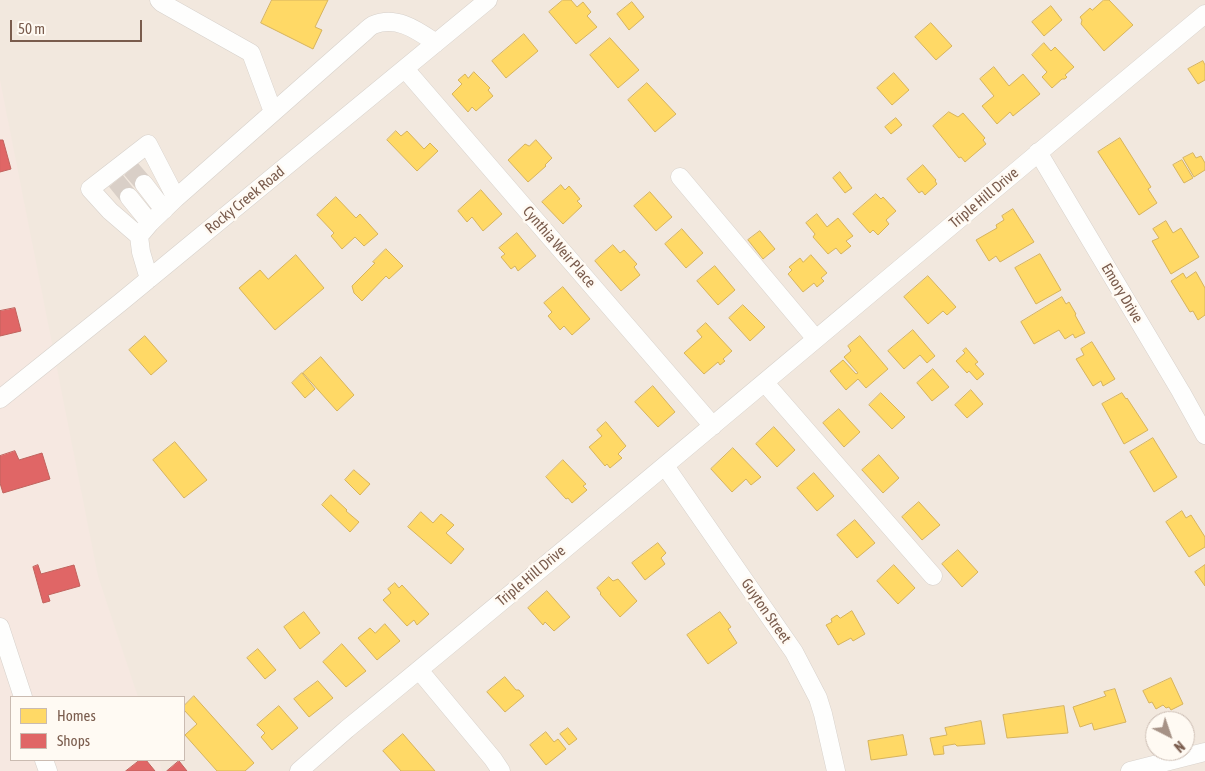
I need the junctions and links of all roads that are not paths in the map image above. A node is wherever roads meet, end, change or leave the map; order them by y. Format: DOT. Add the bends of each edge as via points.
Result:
graph roads {
  1 [pos="158,0"];
  2 [pos="488,0"];
  3 [pos="1205,14"];
  4 [pos="436,43"];
  5 [pos="405,69"];
  6 [pos="273,112"];
  7 [pos="1038,152"];
  8 [pos="680,177"];
  9 [pos="144,184"];
  10 [pos="129,197"];
  11 [pos="170,204"];
  12 [pos="145,230"];
  13 [pos="149,279"];
  14 [pos="816,340"];
  15 [pos="765,383"];
  16 [pos="0,399"];
  17 [pos="713,426"];
  18 [pos="1205,435"];
  19 [pos="665,466"];
  20 [pos="933,576"];
  21 [pos="0,627"];
  22 [pos="419,670"];
  23 [pos="23,696"];
  24 [pos="1205,752"];
  25 [pos="299,771"];
  26 [pos="501,771"];
  27 [pos="836,771"];
  28 [pos="1130,771"];
  1 -- 6 [label="street" via="251,53"];
  2 -- 4 [label="street, Rocky Creek Road"];
  3 -- 7 [label="street, Triple Hill Drive"];
  4 -- 5 [label="street, Rocky Creek Road"];
  4 -- 6 [label="street" via="400,23 372,26"];
  5 -- 13 [label="street, Rocky Creek Road"];
  5 -- 17 [label="street, Cynthia Weir Place"];
  6 -- 11 [label="street"];
  7 -- 14 [label="street, Triple Hill Drive"];
  7 -- 18 [label="street, Emory Drive"];
  8 -- 14 [label="street"];
  9 -- 11 [label="street"];
  10 -- 12 [label="street"];
  11 -- 12 [label="street"];
  11 -- 12 [label="street" via="148,144 113,178 90,189 110,211"];
  12 -- 13 [label="street" via="141,252"];
  13 -- 16 [label="street, Rocky Creek Road"];
  14 -- 15 [label="street, Triple Hill Drive"];
  15 -- 17 [label="street, Triple Hill Drive"];
  15 -- 20 [label="street"];
  17 -- 19 [label="street, Triple Hill Drive"];
  19 -- 22 [label="street, Triple Hill Drive"];
  19 -- 27 [label="street, Guyton Street" via="798,659 818,698"];
  21 -- 23 [label="street"];
  22 -- 25 [label="street, Triple Hill Drive"];
  22 -- 26 [label="street"];
  24 -- 28 [label="street"];
}
